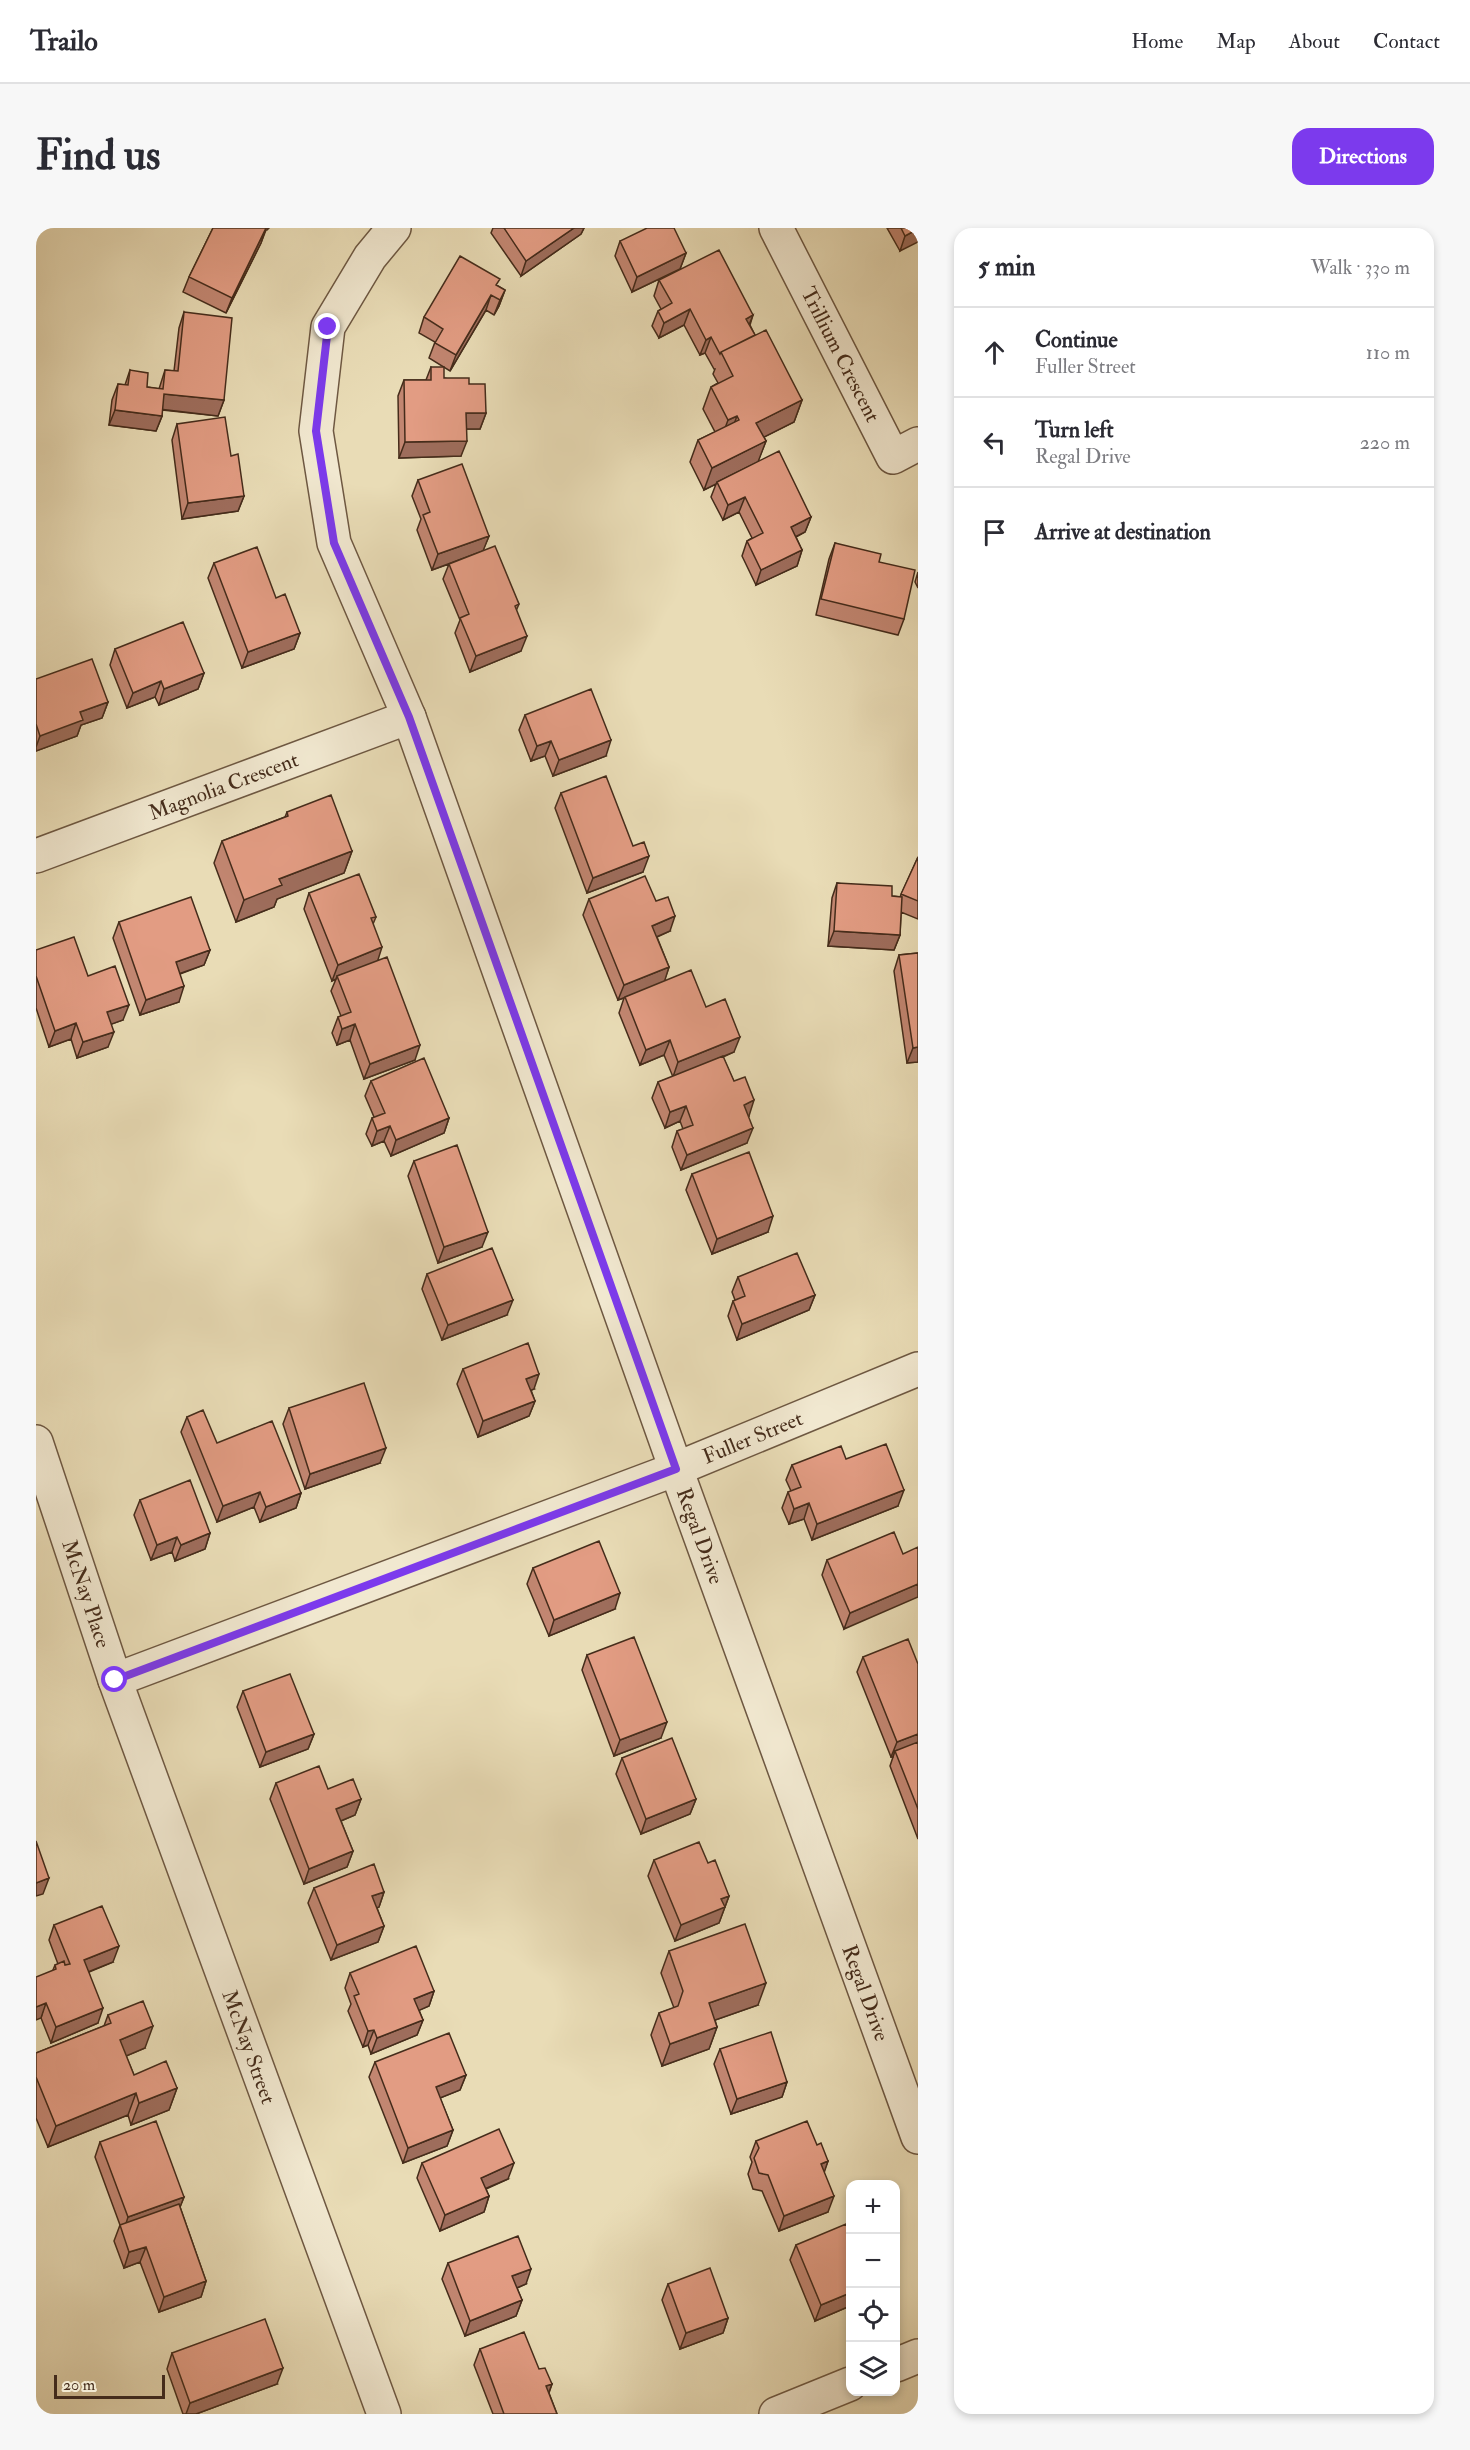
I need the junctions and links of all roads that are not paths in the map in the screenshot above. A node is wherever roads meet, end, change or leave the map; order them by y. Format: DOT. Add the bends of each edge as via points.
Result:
graph roads {
  1 [pos="394,228"];
  2 [pos="776,228"];
  3 [pos="918,444"];
  4 [pos="409,717"];
  5 [pos="36,856"];
  6 [pos="918,1369"];
  7 [pos="36,1442"];
  8 [pos="676,1469"];
  9 [pos="115,1680"];
  10 [pos="918,2138"];
  11 [pos="918,2356"];
  12 [pos="900,2363"];
  13 [pos="846,2386"];
  14 [pos="384,2414"];
  15 [pos="776,2414"];
  1 -- 4 [label="street, Regal Drive" via="370,257 328,327 316,431 334,543"];
  2 -- 3 [label="street, Trillium Crescent" via="893,457"];
  4 -- 5 [label="street, Magnolia Crescent"];
  4 -- 8 [label="street, Regal Drive"];
  6 -- 8 [label="street, Fuller Street"];
  7 -- 9 [label="street, McNay Place"];
  8 -- 9 [label="street, Fuller Street"];
  8 -- 10 [label="street, Regal Drive"];
  9 -- 14 [label="street, McNay Street"];
  11 -- 12 [label="street"];
  13 -- 15 [label="street"];
}
